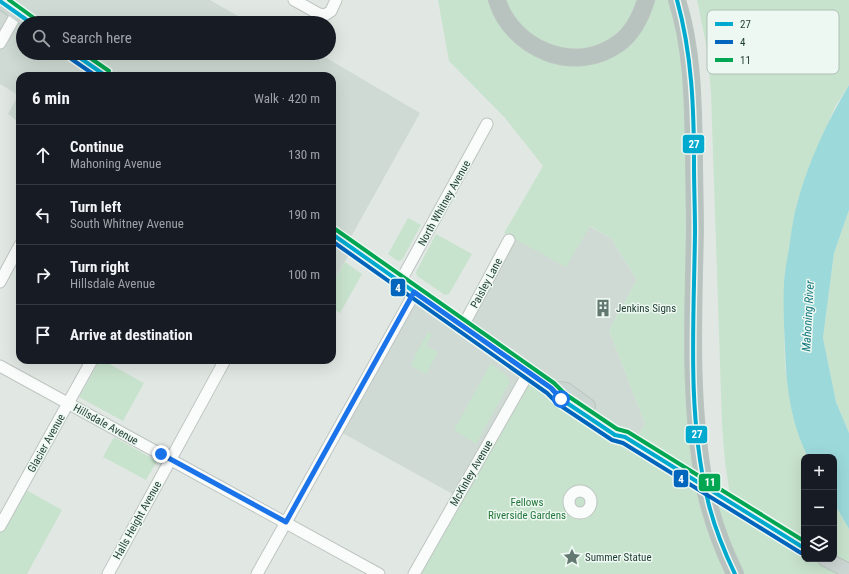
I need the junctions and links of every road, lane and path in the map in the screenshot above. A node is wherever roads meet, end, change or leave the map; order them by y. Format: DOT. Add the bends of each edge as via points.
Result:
graph roads {
  1 [pos="294,0"];
  2 [pos="336,0"];
  3 [pos="498,0"];
  4 [pos="646,0"];
  5 [pos="677,0"];
  6 [pos="0,1"];
  7 [pos="17,13"];
  8 [pos="21,16"];
  9 [pos="0,43"];
  10 [pos="84,60"];
  11 [pos="100,72"];
  12 [pos="487,124"];
  13 [pos="336,237"];
  14 [pos="509,240"];
  15 [pos="16,250"];
  16 [pos="4,266"];
  17 [pos="0,282"];
  18 [pos="400,282"];
  19 [pos="414,292"];
  20 [pos="463,326"];
  21 [pos="90,364"];
  22 [pos="223,364"];
  23 [pos="0,366"];
  24 [pos="529,372"];
  25 [pos="68,403"];
  26 [pos="171,459"];
  27 [pos="286,522"];
  28 [pos="0,526"];
  29 [pos="801,546"];
  30 [pos="830,562"];
  31 [pos="849,571"];
  32 [pos="108,574"];
  33 [pos="257,574"];
  34 [pos="379,574"];
  35 [pos="414,574"];
  36 [pos="734,574"];
  1 -- 2 [label="street" via="325,15"];
  3 -- 4 [label="highway" via="508,23 523,39 543,52 578,58 594,55 618,44 634,27"];
  5 -- 36 [label="highway" via="689,60 694,128 693,305 700,460 714,521"];
  6 -- 7 [label="main road"];
  7 -- 8 [label="main road"];
  7 -- 9 [label="street"];
  10 -- 11 [label="main road"];
  12 -- 18 [label="street, North Whitney Avenue"];
  13 -- 18 [label="main road"];
  14 -- 20 [label="street, Paisley Lane"];
  15 -- 16 [label="street"];
  16 -- 17 [label="street"];
  18 -- 19 [label="main road"];
  19 -- 20 [label="main road"];
  19 -- 27 [label="street"];
  20 -- 24 [label="main road"];
  21 -- 25 [label="street, Glacier Avenue"];
  22 -- 26 [label="street, Halls Height Avenue"];
  23 -- 25 [label="street, Hillsdale Avenue"];
  24 -- 29 [label="main road, bridge" via="561,399 615,435 625,437"];
  24 -- 35 [label="street, McKinley Avenue"];
  25 -- 26 [label="street, Hillsdale Avenue"];
  25 -- 28 [label="street, Glacier Avenue"];
  26 -- 27 [label="street, Hillsdale Avenue"];
  26 -- 32 [label="street, Halls Height Avenue"];
  27 -- 33 [label="street"];
  27 -- 34 [label="street, Hillsdale Avenue"];
  30 -- 31 [label="main road"];
}
